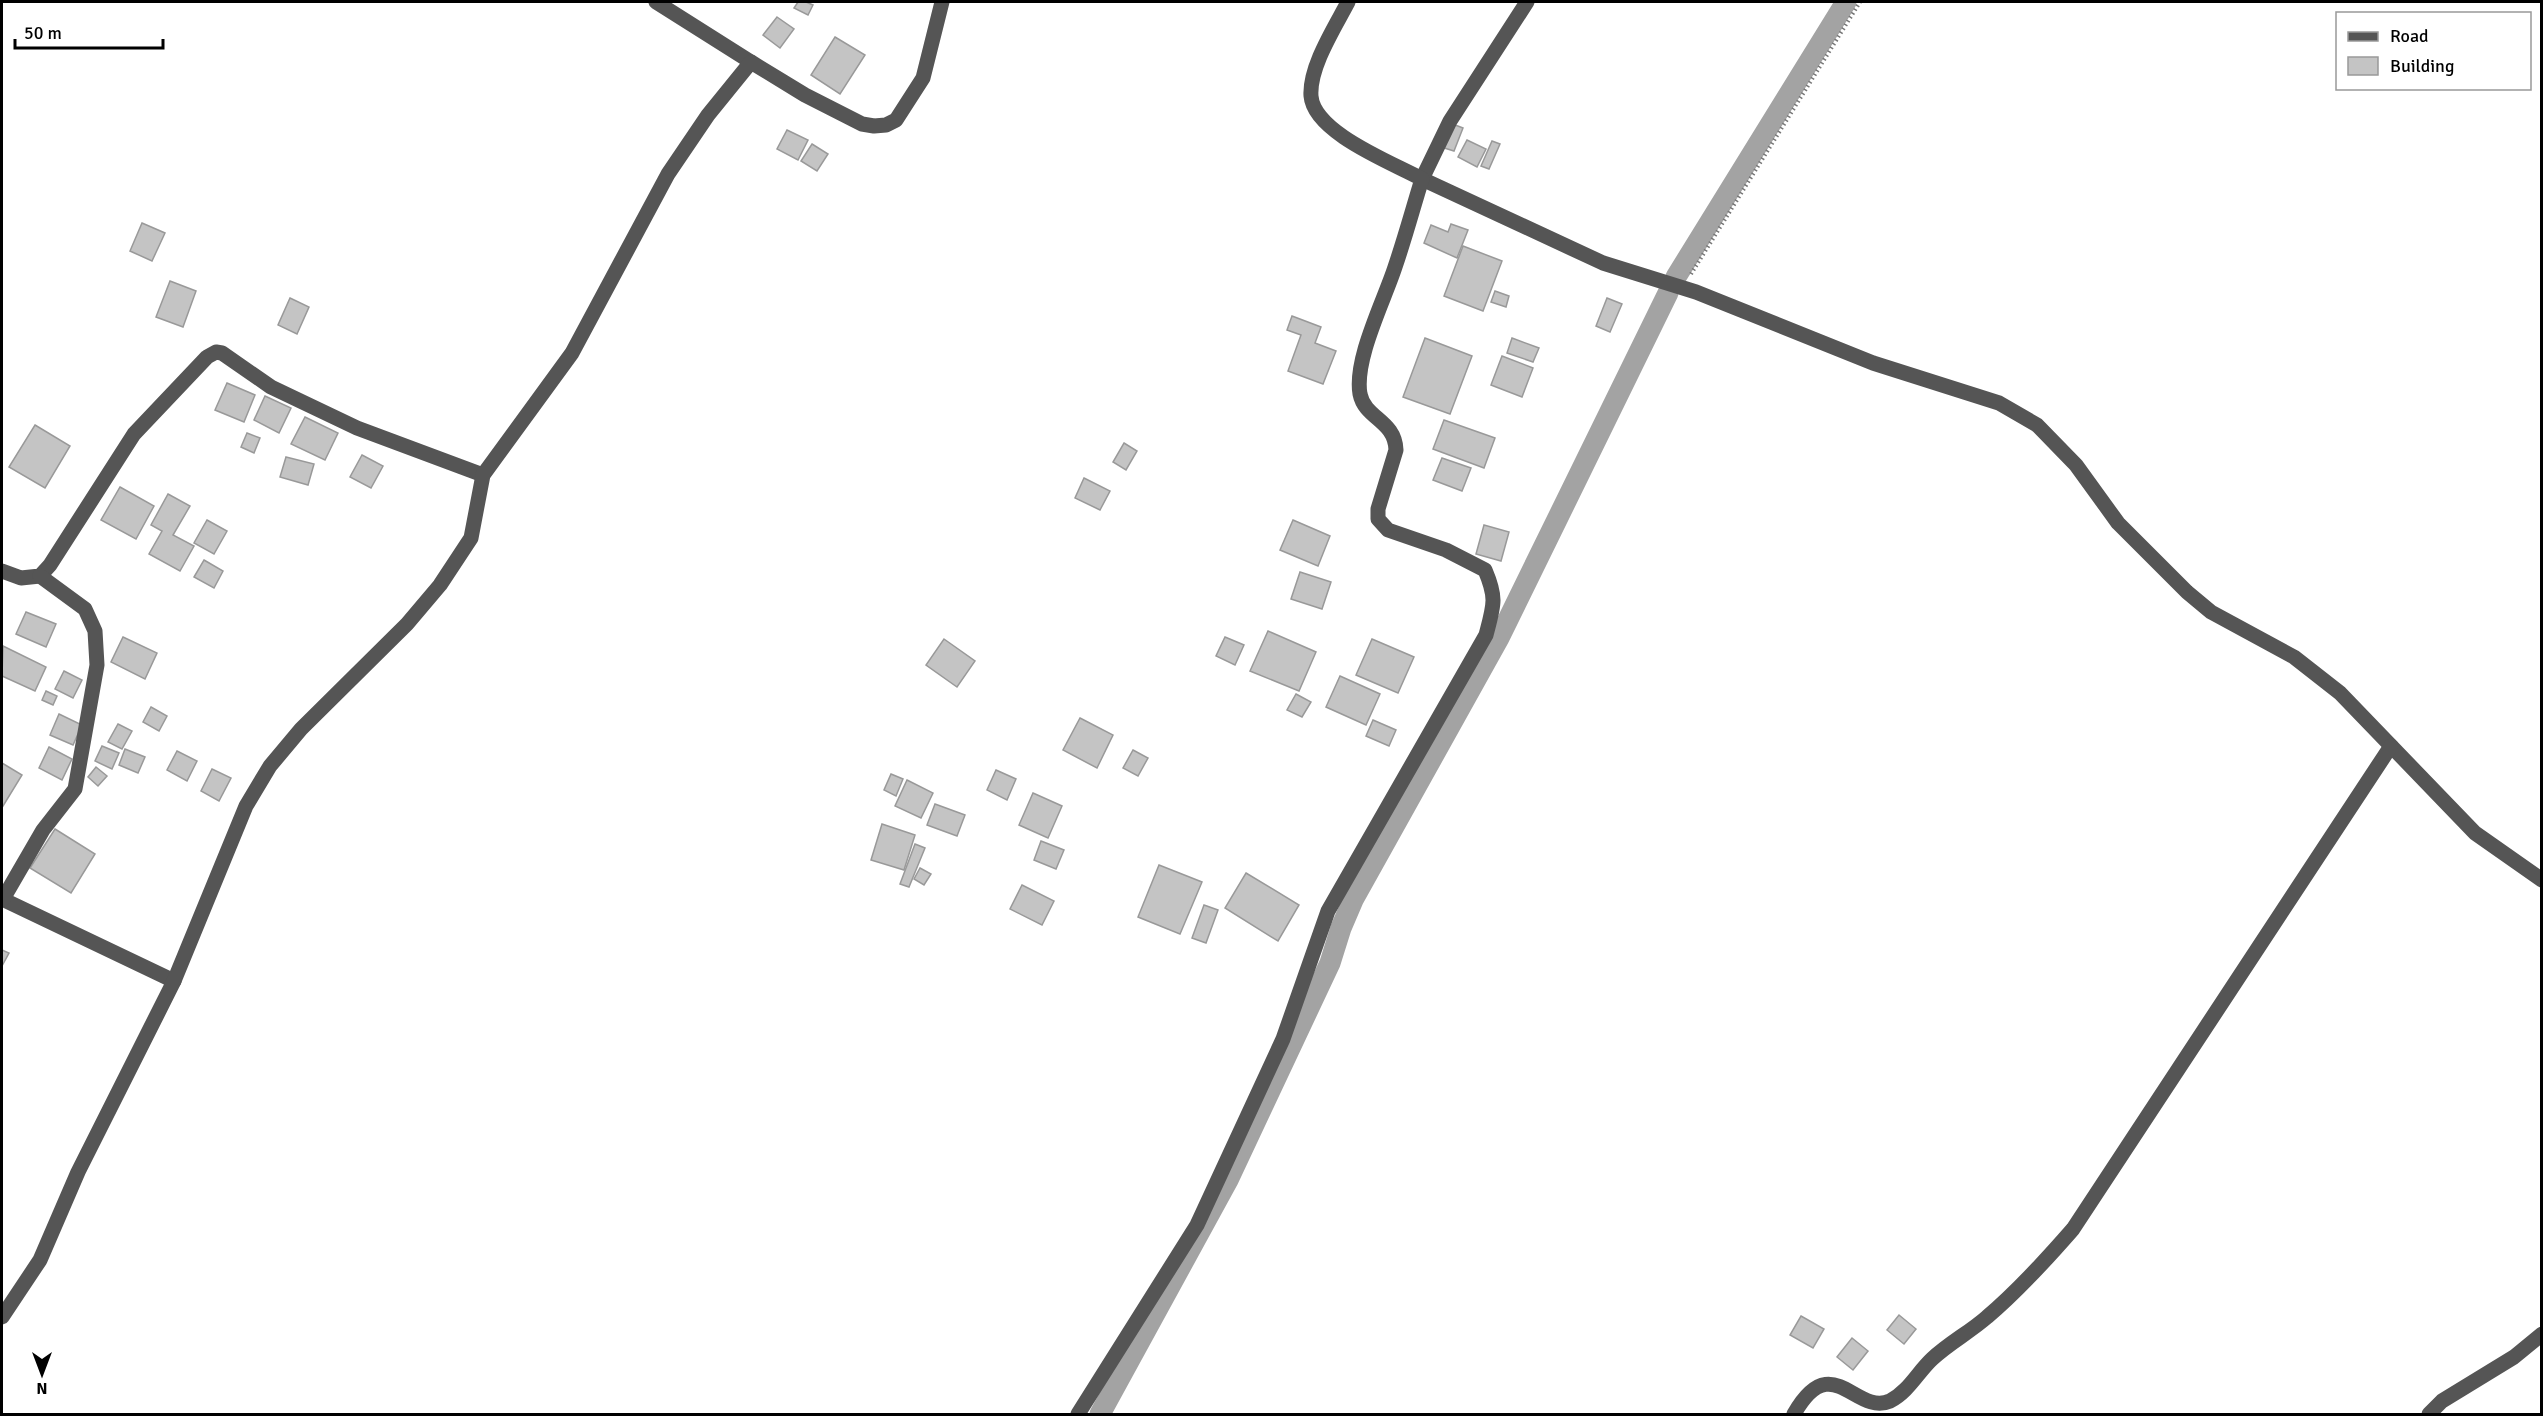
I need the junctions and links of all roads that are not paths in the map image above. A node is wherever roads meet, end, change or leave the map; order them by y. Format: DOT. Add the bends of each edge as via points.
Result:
graph roads {
  1 [pos="656,2"];
  2 [pos="942,2"];
  3 [pos="1348,2"];
  4 [pos="1527,2"];
  5 [pos="751,62"];
  6 [pos="1422,179"];
  7 [pos="483,475"];
  8 [pos="2,571"];
  9 [pos="40,576"];
  10 [pos="2391,746"];
  11 [pos="2541,880"];
  12 [pos="2,899"];
  13 [pos="174,981"];
  14 [pos="2,1317"];
  15 [pos="2541,1334"];
  16 [pos="1078,1414"];
  17 [pos="1794,1414"];
  18 [pos="2429,1414"];
  1 -- 5 [label="street"];
  2 -- 5 [label="street" via="923,78 896,120 885,125 862,124"];
  3 -- 6 [label="street" via="1316,66 1311,95 1316,112 1356,145"];
  4 -- 6 [label="street" via="1450,120"];
  5 -- 7 [label="street" via="668,174 572,353"];
  6 -- 10 [label="street" via="1603,263 1682,288 1874,363 1999,403 2037,425 2076,465 2118,523 2187,592 2211,612 2294,657 2340,693"];
  6 -- 16 [label="street" via="1359,368 1363,403 1388,425 1396,442 1378,509 1381,524 1397,535 1446,550 1485,570 1495,603 1486,635 1328,911 1283,1039 1197,1225"];
  7 -- 9 [label="street" via="357,428 271,387 222,352 216,352 134,434"];
  7 -- 13 [label="street" via="471,538 440,585 270,766 246,806"];
  8 -- 9 [label="street" via="21,578"];
  9 -- 12 [label="street" via="85,609 96,631 97,664 75,789 43,830"];
  10 -- 11 [label="street" via="2475,833"];
  10 -- 17 [label="street" via="2073,1229 2031,1277 1932,1359 1890,1401 1878,1404 1833,1386 1819,1386 1810,1390"];
  12 -- 13 [label="street"];
  13 -- 14 [label="street" via="78,1172 40,1260"];
  15 -- 18 [label="street" via="2514,1358 2442,1401"];
}
